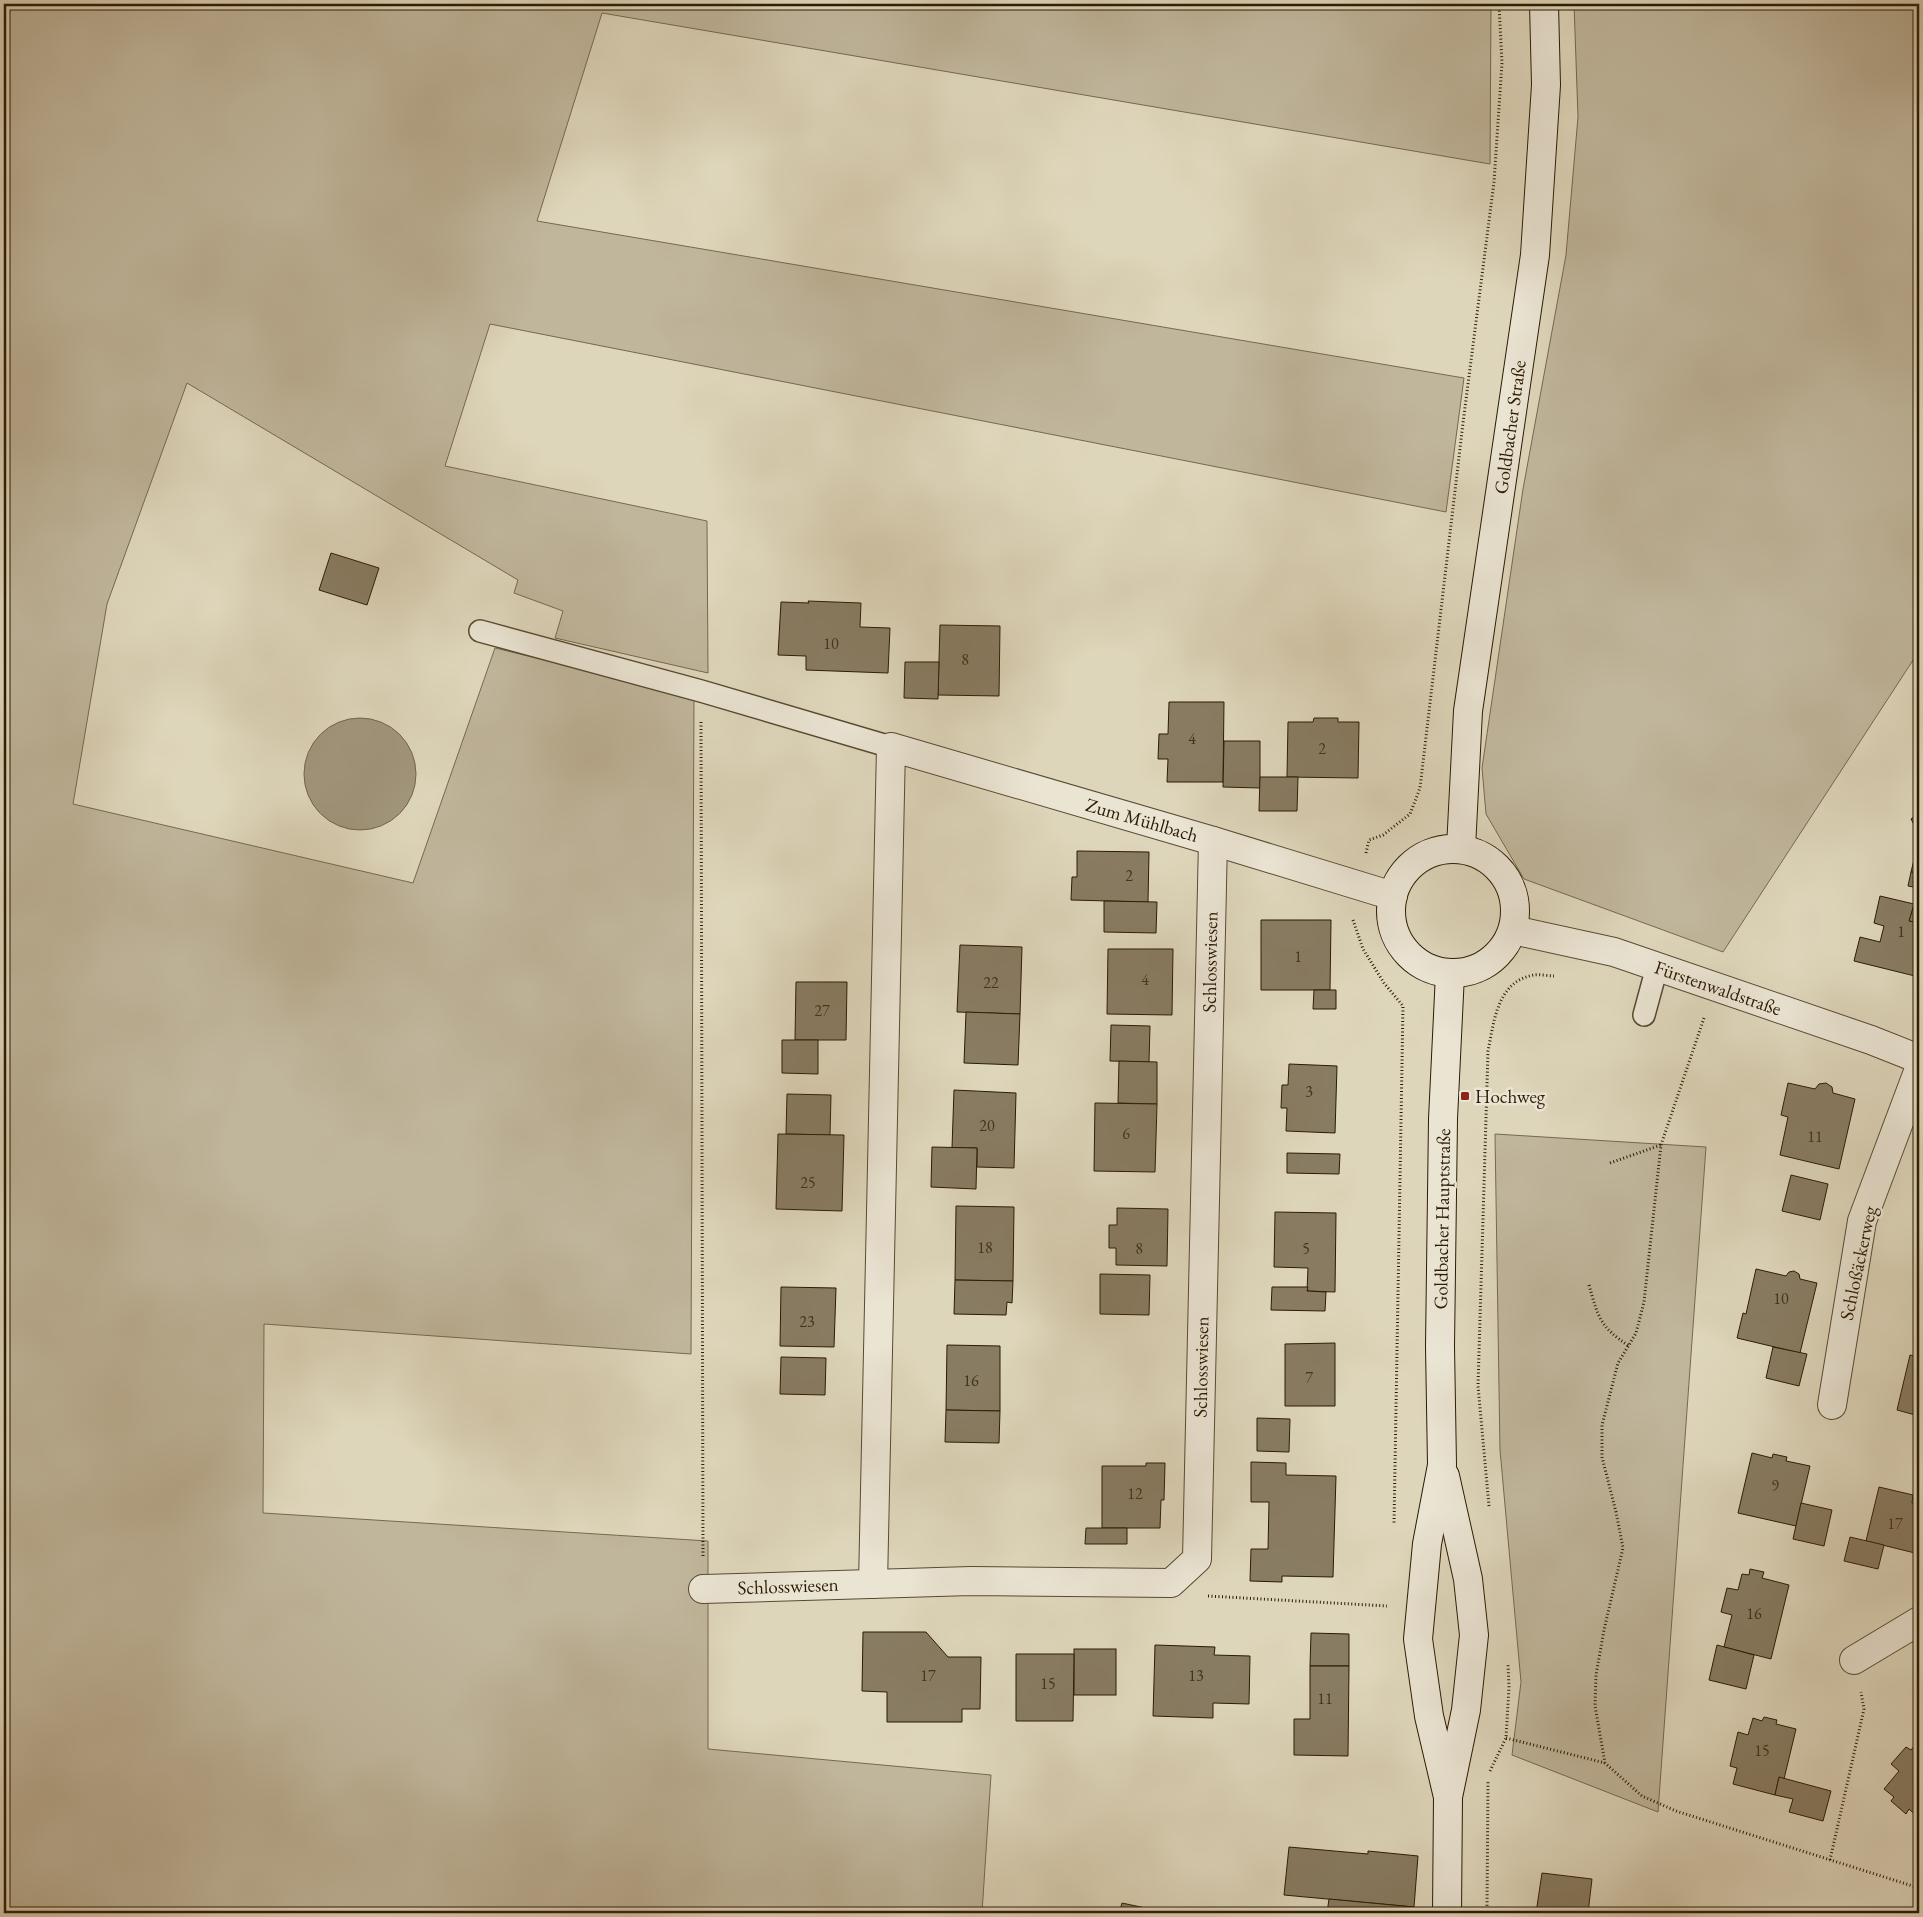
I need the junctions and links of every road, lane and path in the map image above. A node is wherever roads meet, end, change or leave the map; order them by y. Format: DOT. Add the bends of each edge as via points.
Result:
graph roads {
  1 [pos="1544,4"];
  2 [pos="480,631"];
  3 [pos="701,691"];
  4 [pos="891,747"];
  5 [pos="1213,841"];
  6 [pos="1461,848"];
  7 [pos="1393,896"];
  8 [pos="1513,930"];
  9 [pos="1658,967"];
  10 [pos="1450,974"];
  11 [pos="1559,976"];
  12 [pos="1715,987"];
  13 [pos="1644,1015"];
  14 [pos="1919,1059"];
  15 [pos="1919,1069"];
  16 [pos="1661,1145"];
  17 [pos="1610,1163"];
  18 [pos="1589,1285"];
  19 [pos="1629,1346"];
  20 [pos="1832,1405"];
  21 [pos="1442,1465"];
  22 [pos="1489,1510"];
  23 [pos="873,1584"];
  24 [pos="1171,1584"];
  25 [pos="703,1589"];
  26 [pos="1392,1606"];
  27 [pos="1919,1620"];
  28 [pos="1507,1660"];
  29 [pos="1854,1660"];
  30 [pos="1506,1738"];
  31 [pos="1604,1763"];
  32 [pos="1448,1798"];
  33 [pos="1830,1860"];
  34 [pos="1919,1888"];
  35 [pos="1447,1913"];
  36 [pos="1481,1913"];
  1 -- 6 [label="street, Goldbacher Straße" via="1546,85 1535,255 1468,711"];
  2 -- 3 [label="lane"];
  3 -- 4 [label="lane"];
  3 -- 25 [label="path"];
  4 -- 5 [label="street, Zum Mühlbach"];
  4 -- 23 [label="street"];
  5 -- 7 [label="street, Zum Mühlbach"];
  5 -- 24 [label="street, Schlosswiesen" via="1197,1559"];
  6 -- 7 [label="street" via="1435,850 1413,863 1397,883"];
  6 -- 8 [label="street" via="1479,853 1507,877 1514,894"];
  7 -- 10 [label="street" via="1394,932 1403,948 1432,970"];
  8 -- 9 [label="street, Fürstenwaldstraße" via="1614,952"];
  8 -- 10 [label="street" via="1500,954 1477,969"];
  9 -- 12 [label="street, Fürstenwaldstraße"];
  9 -- 13 [label="lane"];
  10 -- 21 [label="street, Goldbacher Hauptstraße" via="1443,1119"];
  11 -- 22 [label="path" via="1533,975 1513,984 1500,1000 1488,1051 1478,1386"];
  12 -- 14 [label="street, Fürstenwaldstraße"];
  12 -- 16 [label="path"];
  15 -- 20 [label="street, Schloßäckerweg" via="1862,1222"];
  16 -- 17 [label="path"];
  16 -- 19 [label="path" via="1644,1302 1636,1334"];
  18 -- 19 [label="path" via="1597,1315 1611,1334"];
  19 -- 31 [label="path" via="1618,1363 1602,1425 1602,1457 1623,1548 1596,1676 1595,1706"];
  21 -- 32 [label="street, Goldbacher Hauptstraße" via="1427,1544 1418,1639 1429,1716"];
  21 -- 32 [label="street, Goldbacher Hauptstraße" via="1468,1579 1474,1635 1466,1710"];
  23 -- 24 [label="street, Schlosswiesen" via="971,1581"];
  23 -- 25 [label="street, Schlosswiesen"];
  24 -- 26 [label="path" via="1188,1594"];
  27 -- 29 [label="street"];
  28 -- 30 [label="path"];
  29 -- 33 [label="path" via="1864,1708"];
  30 -- 31 [label="path"];
  30 -- 36 [label="path" via="1488,1775 1487,1909"];
  31 -- 33 [label="path" via="1642,1796 1676,1811"];
  32 -- 35 [label="street, Goldbacher Hauptstraße"];
  33 -- 34 [label="path"];
}
